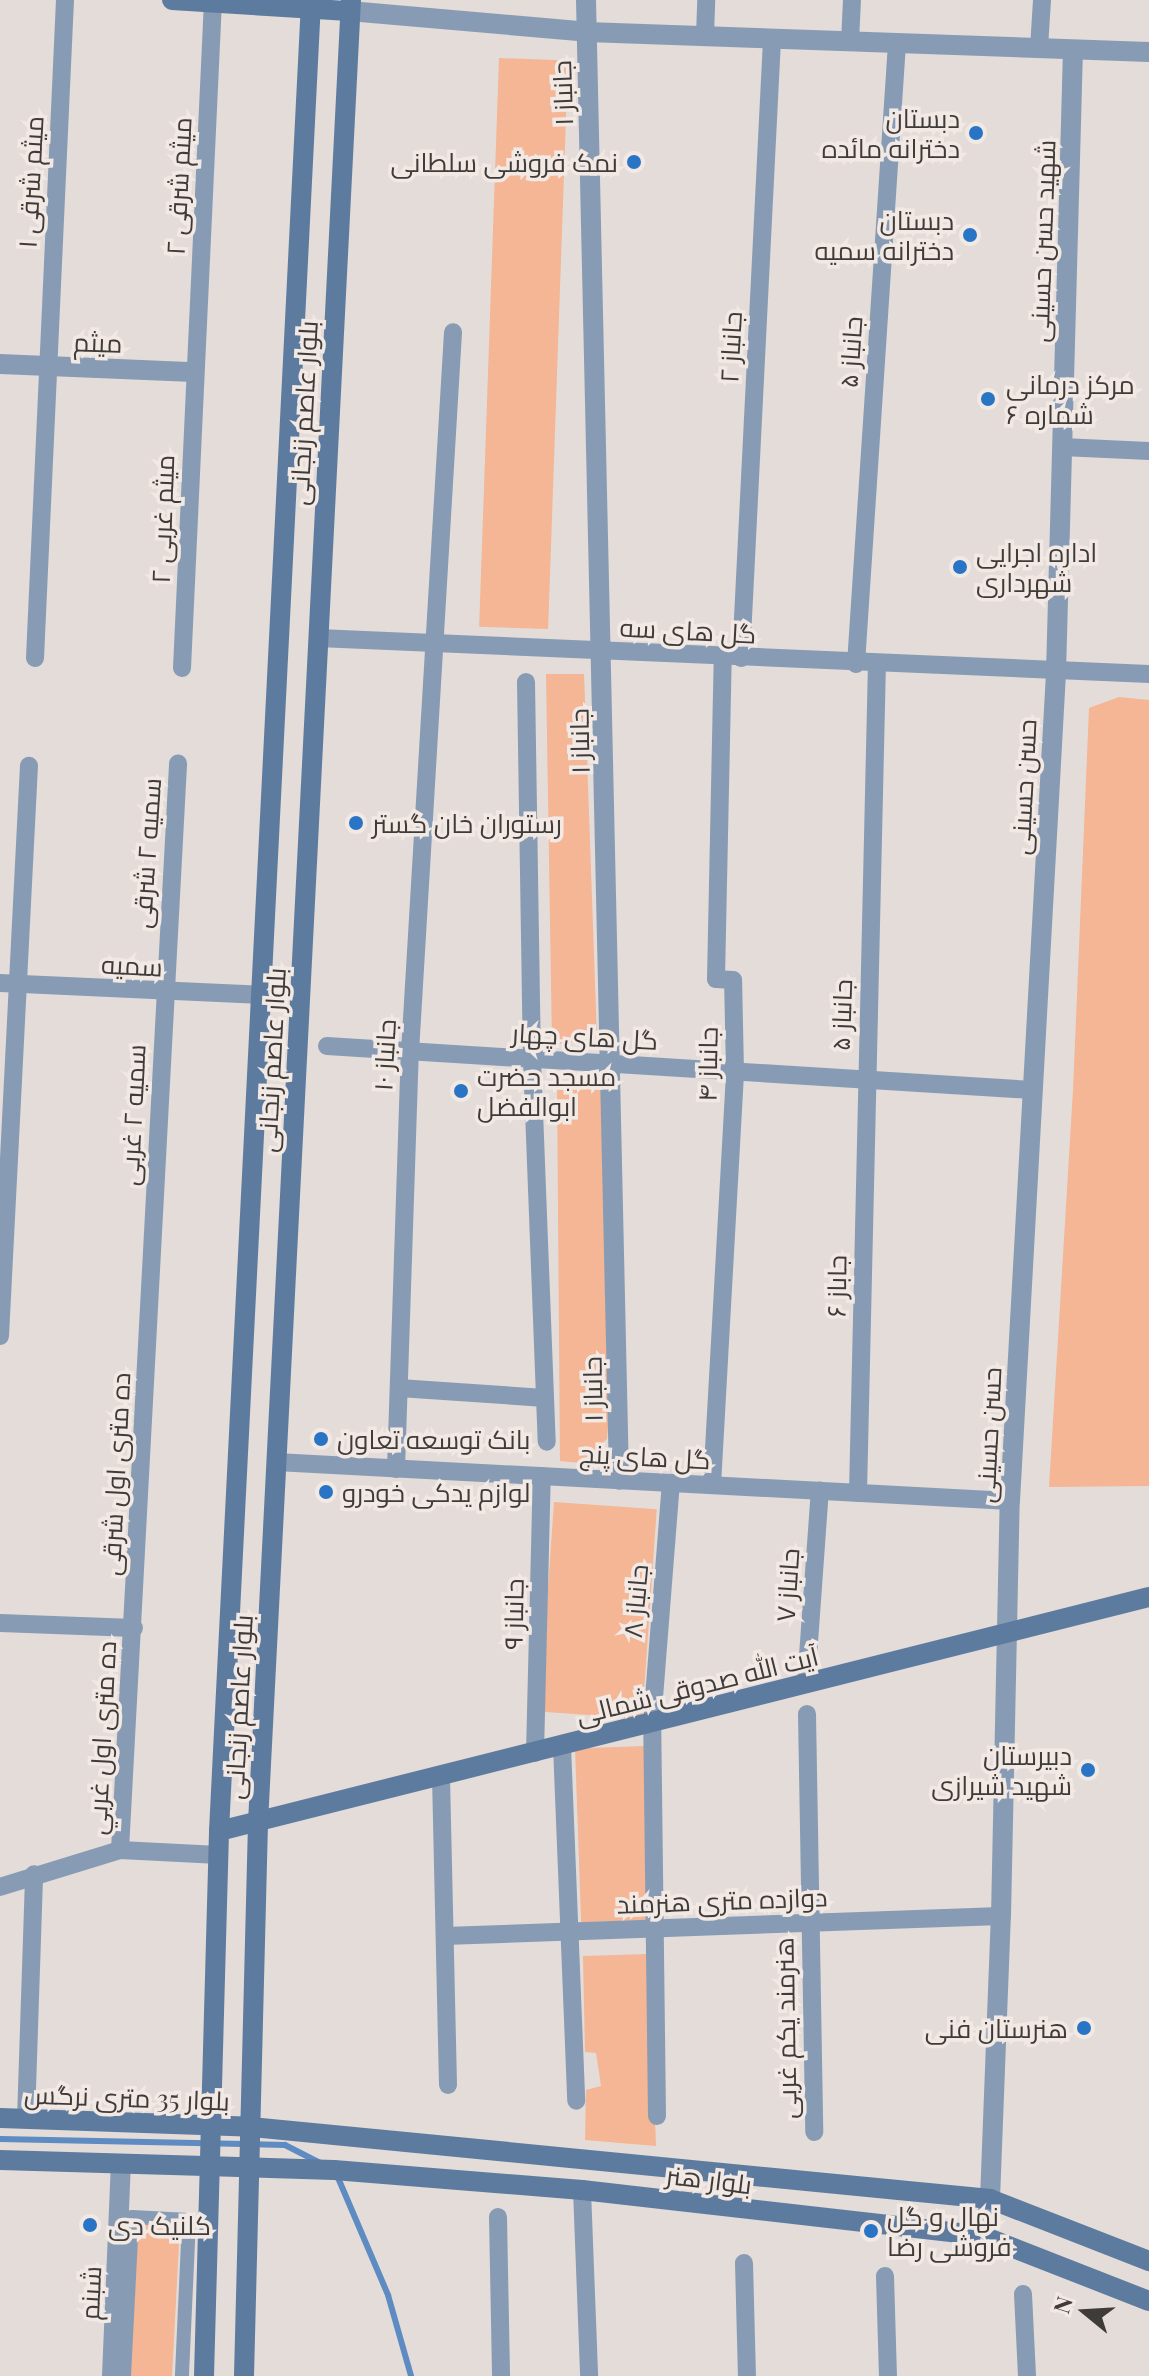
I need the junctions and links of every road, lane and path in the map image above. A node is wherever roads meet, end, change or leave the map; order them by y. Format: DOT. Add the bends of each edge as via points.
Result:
graph roads {
  1 [pos="65,0"];
  2 [pos="172,0"];
  3 [pos="586,0"];
  4 [pos="706,0"];
  5 [pos="852,0"];
  6 [pos="1042,0"];
  7 [pos="213,2"];
  8 [pos="311,4"];
  9 [pos="350,6"];
  10 [pos="587,32"];
  11 [pos="705,36"];
  12 [pos="772,39"];
  13 [pos="850,42"];
  14 [pos="897,43"];
  15 [pos="1039,48"];
  16 [pos="1073,50"];
  17 [pos="1149,52"];
  18 [pos="453,332"];
  19 [pos="0,364"];
  20 [pos="47,366"];
  21 [pos="194,372"];
  22 [pos="1062,447"];
  23 [pos="1149,451"];
  24 [pos="318,638"];
  25 [pos="433,643"];
  26 [pos="603,652"];
  27 [pos="35,658"];
  28 [pos="732,658"];
  29 [pos="856,664"];
  30 [pos="877,665"];
  31 [pos="182,668"];
  32 [pos="1056,673"];
  33 [pos="1149,674"];
  34 [pos="526,682"];
  35 [pos="178,764"];
  36 [pos="29,766"];
  37 [pos="8,984"];
  38 [pos="164,994"];
  39 [pos="261,995"];
  40 [pos="327,1046"];
  41 [pos="410,1052"];
  42 [pos="532,1059"];
  43 [pos="611,1064"];
  44 [pos="735,1072"];
  45 [pos="865,1079"];
  46 [pos="1033,1090"];
  47 [pos="148,1322"];
  48 [pos="0,1336"];
  49 [pos="399,1388"];
  50 [pos="545,1398"];
  51 [pos="547,1442"];
  52 [pos="276,1462"];
  53 [pos="396,1469"];
  54 [pos="542,1476"];
  55 [pos="619,1480"];
  56 [pos="671,1483"];
  57 [pos="712,1485"];
  58 [pos="820,1491"];
  59 [pos="858,1493"];
  60 [pos="1010,1501"];
  61 [pos="1149,1597"];
  62 [pos="0,1623"];
  63 [pos="134,1628"];
  64 [pos="1004,1633"];
  65 [pos="806,1684"];
  66 [pos="807,1714"];
  67 [pos="652,1723"];
  68 [pos="562,1746"];
  69 [pos="535,1753"];
  70 [pos="441,1777"];
  71 [pos="258,1823"];
  72 [pos="219,1831"];
  73 [pos="120,1850"];
  74 [pos="219,1855"];
  75 [pos="34,1874"];
  76 [pos="0,1887"];
  77 [pos="1001,1916"];
  78 [pos="809,1923"];
  79 [pos="658,1928"];
  80 [pos="571,1931"];
  81 [pos="445,1936"];
  82 [pos="448,2085"];
  83 [pos="576,2101"];
  84 [pos="657,2116"];
  85 [pos="0,2118"];
  86 [pos="26,2119"];
  87 [pos="212,2123"];
  88 [pos="252,2125"];
  89 [pos="814,2132"];
  90 [pos="0,2160"];
  91 [pos="121,2164"];
  92 [pos="211,2169"];
  93 [pos="251,2171"];
  94 [pos="582,2190"];
  95 [pos="990,2199"];
  96 [pos="498,2217"];
  97 [pos="983,2236"];
  98 [pos="1149,2261"];
  99 [pos="744,2263"];
  100 [pos="885,2276"];
  101 [pos="1023,2294"];
  102 [pos="1149,2301"];
  103 [pos="112,2376"];
  104 [pos="124,2376"];
  105 [pos="182,2376"];
  106 [pos="204,2376"];
  107 [pos="244,2376"];
  108 [pos="501,2376"];
  109 [pos="589,2376"];
  110 [pos="747,2376"];
  111 [pos="888,2376"];
  112 [pos="1027,2376"];
  1 -- 20 [label="street, میثم شرقی ۱"];
  2 -- 7 [label="main road"];
  3 -- 10 [label="street, جانباز ۱"];
  4 -- 11 [label="street"];
  5 -- 13 [label="street"];
  6 -- 15 [label="street"];
  7 -- 8 [label="main road"];
  7 -- 21 [label="street, میثم شرقی ۲"];
  8 -- 9 [label="main road"];
  8 -- 39 [label="main road, بلوار عاصم زنجانی"];
  9 -- 10 [label="street"];
  9 -- 24 [label="main road, بلوار عاصم زنجانی"];
  10 -- 11 [label="street"];
  10 -- 26 [label="street, جانباز ۱"];
  11 -- 12 [label="street"];
  12 -- 13 [label="street"];
  12 -- 28 [label="street, جانباز ۲"];
  13 -- 14 [label="street"];
  14 -- 15 [label="street"];
  14 -- 29 [label="street, جانباز ۵"];
  15 -- 16 [label="street"];
  16 -- 17 [label="street"];
  16 -- 22 [label="street, شهید حسن حسینی"];
  18 -- 25 [label="street, جانباز ۱۰"];
  19 -- 20 [label="street, میثم"];
  20 -- 21 [label="street, میثم"];
  20 -- 27 [label="street, میثم شرقی ۱"];
  21 -- 31 [label="street, میثم غربی ۲"];
  22 -- 23 [label="street"];
  22 -- 32 [label="street, شهید حسن حسینی"];
  24 -- 25 [label="street, گل های سه"];
  24 -- 52 [label="main road, بلوار عاصم زنجانی"];
  25 -- 26 [label="street, گل های سه"];
  25 -- 41 [label="street, جانباز ۱۰"];
  26 -- 28 [label="street, گل های سه"];
  26 -- 43 [label="street, جانباز ۱"];
  28 -- 29 [label="street, گل های سه"];
  28 -- 44 [label="street, جانباز ۴" via="716,979 733,980"];
  29 -- 30 [label="street, گل های سه"];
  30 -- 32 [label="street, گل های سه"];
  30 -- 45 [label="street, جانباز ۵"];
  32 -- 33 [label="street, گل های سه"];
  32 -- 46 [label="street, حسن حسینی"];
  34 -- 42 [label="street"];
  35 -- 38 [label="street, سمیه ۲ شرقی"];
  36 -- 37 [label="street"];
  37 -- 38 [label="street, سمیه"];
  37 -- 48 [label="street"];
  38 -- 39 [label="street, سمیه"];
  38 -- 47 [label="street, سمیه ۲ غربی"];
  39 -- 72 [label="main road, بلوار عاصم زنجانی"];
  40 -- 41 [label="street, گل های چهار"];
  41 -- 42 [label="street, گل های چهار"];
  41 -- 49 [label="street, جانباز ۱۰"];
  42 -- 43 [label="street, گل های چهار"];
  42 -- 50 [label="street"];
  43 -- 44 [label="street, گل های چهار"];
  43 -- 55 [label="street, جانباز ۱"];
  44 -- 45 [label="street, گل های چهار"];
  44 -- 57 [label="street, جانباز ۴"];
  45 -- 46 [label="street, گل های چهار"];
  45 -- 59 [label="street, جاباز ۶"];
  46 -- 60 [label="street, حسن حسینی"];
  47 -- 63 [label="street, ده متری اول شرقی"];
  49 -- 50 [label="street"];
  49 -- 53 [label="street, جانباز ۱۰"];
  50 -- 51 [label="street"];
  52 -- 53 [label="street, گل های پنج"];
  52 -- 71 [label="main road, بلوار عاصم زنجانی"];
  53 -- 54 [label="street, گل های پنج"];
  54 -- 55 [label="street, گل های پنج"];
  54 -- 69 [label="street, جانباز ۹"];
  55 -- 56 [label="street, گل های پنج"];
  56 -- 57 [label="street, گل های پنج"];
  56 -- 67 [label="street, جانباز ۸"];
  57 -- 58 [label="street, گل های پنج"];
  58 -- 59 [label="street, گل های پنج"];
  58 -- 65 [label="street, جانباز ۷"];
  59 -- 60 [label="street, گل های پنج"];
  60 -- 64 [label="street, حسن حسینی"];
  61 -- 64 [label="main road, آیت الله صدوقی شمالی"];
  62 -- 63 [label="street"];
  63 -- 73 [label="street, ده متری اول غربي"];
  64 -- 65 [label="main road, آیت الله صدوقی شمالی"];
  64 -- 77 [label="street, حسن حسینی"];
  65 -- 67 [label="main road, آیت الله صدوقی شمالی"];
  66 -- 78 [label="street, هنرمند یکم غربی"];
  67 -- 68 [label="main road, آیت الله صدوقی شمالی"];
  67 -- 79 [label="street, جانباز ۸"];
  68 -- 69 [label="main road, آیت الله صدوقی شمالی"];
  68 -- 80 [label="street"];
  69 -- 70 [label="main road, آیت الله صدوقی شمالی"];
  70 -- 71 [label="main road, آیت الله صدوقی شمالی"];
  70 -- 81 [label="street"];
  71 -- 72 [label="main road, آیت الله صدوقی شمالی"];
  71 -- 88 [label="main road, بلوار عاصم زنجانی"];
  72 -- 74 [label="main road, بلوار عاصم زنجانی"];
  73 -- 74 [label="street"];
  73 -- 75 [label="street"];
  74 -- 87 [label="main road, بلوار عاصم زنجانی"];
  75 -- 76 [label="street"];
  75 -- 86 [label="street"];
  77 -- 78 [label="street, دوازده متری هنرمند"];
  77 -- 95 [label="street, حسن حسینی"];
  78 -- 79 [label="street, دوازده متری هنرمند"];
  78 -- 89 [label="street, هنرمند یکم غربی"];
  79 -- 80 [label="street, دوازده متری هنرمند"];
  79 -- 84 [label="street, جانباز ۸"];
  80 -- 81 [label="street, دوازده متری هنرمند"];
  80 -- 83 [label="street"];
  81 -- 82 [label="street"];
  85 -- 86 [label="main road, بلوار 35 متری نرگس"];
  86 -- 87 [label="main road, بلوار 35 متری نرگس"];
  87 -- 88 [label="main road, بلوار 35 متری نرگس"];
  87 -- 92 [label="main road, بلوار عاصم زنجانی"];
  88 -- 93 [label="main road, بلوار عاصم زنجانی"];
  88 -- 95 [label="main road, بلوار هنر"];
  90 -- 91 [label="main road"];
  91 -- 92 [label="main road"];
  91 -- 103 [label="street, شبنم"];
  92 -- 93 [label="main road"];
  92 -- 106 [label="main road"];
  93 -- 94 [label="main road, بلوار هنر" via="334,2170"];
  93 -- 107 [label="main road"];
  94 -- 97 [label="main road, بلوار هنر"];
  94 -- 109 [label="street"];
  95 -- 97 [label="street, حسن حسینی"];
  95 -- 98 [label="main road, بلوار هنر"];
  96 -- 108 [label="street"];
  97 -- 102 [label="main road, بلوار هنر"];
  99 -- 110 [label="street"];
  100 -- 111 [label="street"];
  101 -- 112 [label="street"];
  104 -- 105 [label="street" via="132,2217 189,2220"];
}
